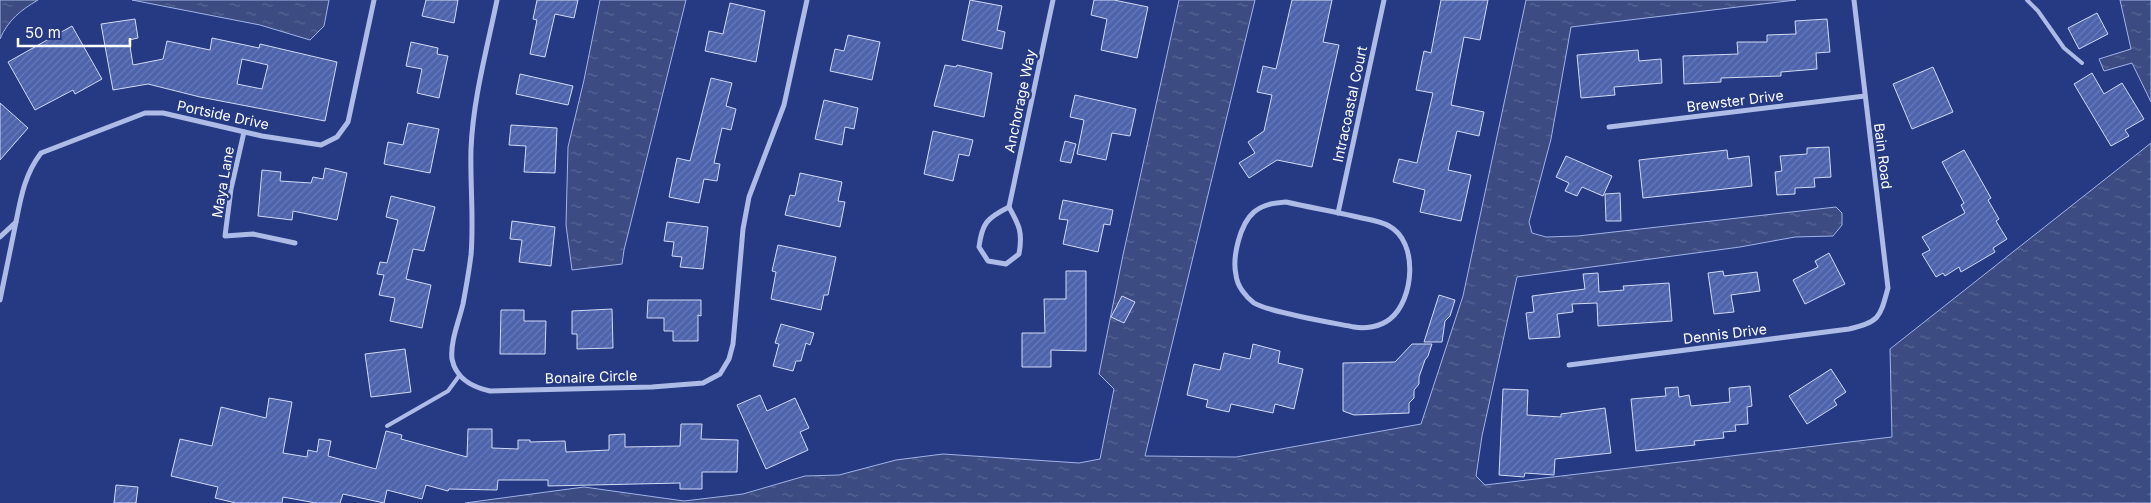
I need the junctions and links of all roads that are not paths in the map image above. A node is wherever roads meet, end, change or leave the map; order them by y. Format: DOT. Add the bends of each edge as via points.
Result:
graph roads {
  1 [pos="374,0"];
  2 [pos="497,0"];
  3 [pos="807,0"];
  4 [pos="1053,0"];
  5 [pos="1384,0"];
  6 [pos="1854,0"];
  7 [pos="2026,0"];
  8 [pos="2082,64"];
  9 [pos="1864,96"];
  10 [pos="1609,127"];
  11 [pos="244,132"];
  12 [pos="1009,207"];
  13 [pos="1338,213"];
  14 [pos="16,222"];
  15 [pos="0,237"];
  16 [pos="295,243"];
  17 [pos="0,300"];
  18 [pos="1880,315"];
  19 [pos="1569,365"];
  20 [pos="459,376"];
  21 [pos="387,426"];
  1 -- 11 [label="street, Portside Drive" via="348,122 337,137 321,145"];
  2 -- 20 [label="street" via="475,110 471,150 471,256 452,360"];
  3 -- 20 [label="street, Bonaire Circle" via="784,105 750,197 743,229 733,344 729,360 720,374 703,383 490,391 473,387"];
  4 -- 12 [label="street, Anchorage Way"];
  5 -- 13 [label="street, Intracoastal Court"];
  6 -- 9 [label="street, Bain Road"];
  7 -- 8 [label="lane" via="2038,11 2064,48"];
  9 -- 10 [label="street, Brewster Drive"];
  9 -- 18 [label="street, Bain Road" via="1888,288"];
  11 -- 14 [label="street, Portside Drive" via="163,113 145,113 58,145 41,153 31,166"];
  11 -- 16 [label="street, Maya Lane" via="231,189 225,236 253,234"];
  12 -- 12 [label="street" via="994,215 981,229 979,248 988,260 1006,264 1019,254 1022,238"];
  13 -- 13 [label="street" via="1286,202 1268,204 1253,213 1244,226 1236,258 1236,276 1243,292 1255,304 1271,309 1356,327 1374,327 1390,319 1401,305 1410,272 1410,255 1403,238 1390,226"];
  14 -- 15 [label="street"];
  14 -- 17 [label="street, Portside Drive"];
  18 -- 19 [label="street, Dennis Drive" via="1866,325 1849,329"];
  20 -- 21 [label="lane" via="448,391"];
}
